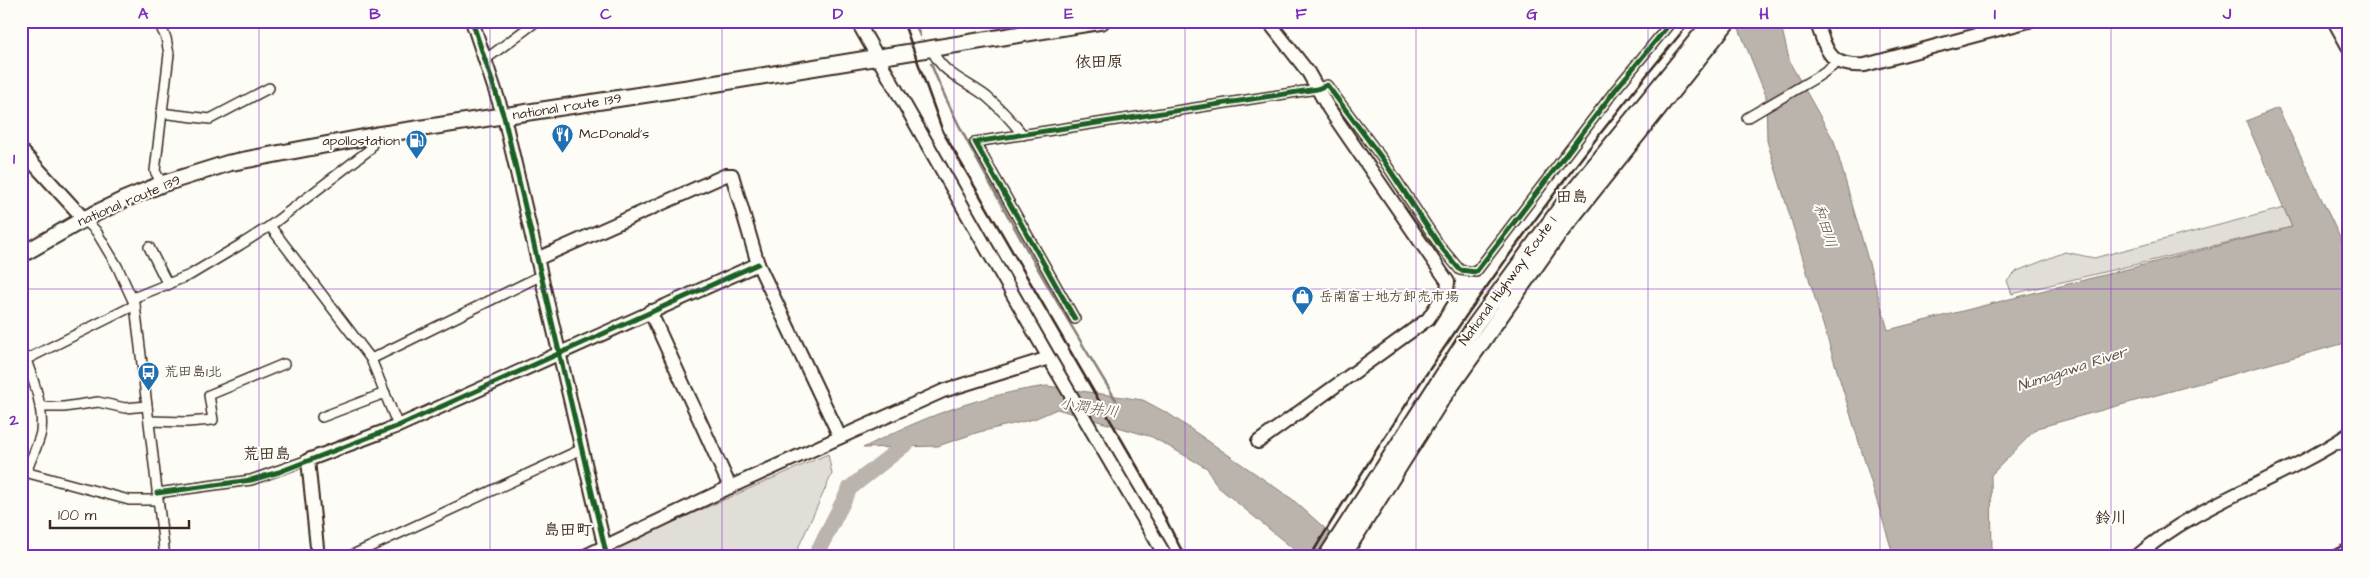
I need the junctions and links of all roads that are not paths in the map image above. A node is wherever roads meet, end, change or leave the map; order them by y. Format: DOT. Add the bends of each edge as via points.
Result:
graph roads {
  1 [pos="158,21"];
  2 [pos="472,21"];
  3 [pos="537,21"];
  4 [pos="857,21"];
  5 [pos="1102,21"];
  6 [pos="1268,21"];
  7 [pos="1672,21"];
  8 [pos="1712,21"];
  9 [pos="1728,21"];
  10 [pos="1816,21"];
  11 [pos="2029,21"];
  12 [pos="2334,21"];
  13 [pos="2349,48"];
  14 [pos="932,49"];
  15 [pos="878,57"];
  16 [pos="486,59"];
  17 [pos="1838,63"];
  18 [pos="270,88"];
  19 [pos="1317,88"];
  20 [pos="161,113"];
  21 [pos="504,117"];
  22 [pos="1747,118"];
  23 [pos="1023,134"];
  24 [pos="377,136"];
  25 [pos="23,154"];
  26 [pos="162,184"];
  27 [pos="84,219"];
  28 [pos="270,226"];
  29 [pos="149,247"];
  30 [pos="21,255"];
  31 [pos="539,258"];
  32 [pos="758,264"];
  33 [pos="542,275"];
  34 [pos="168,285"];
  35 [pos="134,302"];
  36 [pos="650,311"];
  37 [pos="1075,319"];
  38 [pos="560,354"];
  39 [pos="1049,358"];
  40 [pos="371,359"];
  41 [pos="24,361"];
  42 [pos="284,364"];
  43 [pos="385,393"];
  44 [pos="147,406"];
  45 [pos="40,407"];
  46 [pos="322,417"];
  47 [pos="149,421"];
  48 [pos="398,426"];
  49 [pos="2349,434"];
  50 [pos="840,437"];
  51 [pos="1258,442"];
  52 [pos="2349,444"];
  53 [pos="2333,445"];
  54 [pos="582,449"];
  55 [pos="308,460"];
  56 [pos="24,472"];
  57 [pos="730,487"];
  58 [pos="157,496"];
  59 [pos="606,552"];
  60 [pos="164,557"];
  61 [pos="318,557"];
  62 [pos="348,557"];
  63 [pos="583,557"];
  64 [pos="1166,557"];
  65 [pos="1326,557"];
  66 [pos="1342,557"];
  67 [pos="2136,557"];
  1 -- 20 [label="street" via="169,54"];
  2 -- 16 [label="street"];
  3 -- 16 [label="street"];
  4 -- 15 [label="street"];
  5 -- 14 [label="highway, national route 139"];
  6 -- 19 [label="street"];
  7 -- 19 [label="street" via="1476,272 1460,270 1326,85"];
  8 -- 65 [label="highway, National Highway Route 1" via="1565,202 1476,324"];
  9 -- 66 [label="highway, National Highway Route 1" via="1556,237 1441,400"];
  10 -- 17 [label="street" via="1827,50"];
  11 -- 17 [label="street" via="1865,65"];
  12 -- 13 [label="street"];
  14 -- 15 [label="highway, national route 139"];
  14 -- 23 [label="street" via="938,64 986,96"];
  15 -- 21 [label="highway, national route 139"];
  15 -- 39 [label="street"];
  16 -- 21 [label="street"];
  17 -- 22 [label="street"];
  18 -- 20 [label="street" via="210,119"];
  19 -- 23 [label="street"];
  19 -- 51 [label="street" via="1444,274 1447,290 1428,318"];
  20 -- 26 [label="street" via="155,170"];
  21 -- 24 [label="highway, national route 139"];
  21 -- 31 [label="street"];
  23 -- 37 [label="street" via="975,142"];
  24 -- 26 [label="highway, national route 139" via="229,163"];
  24 -- 28 [label="street" via="369,150"];
  25 -- 27 [label="street"];
  26 -- 27 [label="highway, national route 139"];
  27 -- 30 [label="highway, national route 139"];
  27 -- 35 [label="street" via="120,271"];
  28 -- 34 [label="street"];
  28 -- 40 [label="street"];
  29 -- 34 [label="street"];
  31 -- 32 [label="street" via="732,175"];
  31 -- 33 [label="street"];
  32 -- 36 [label="street"];
  32 -- 50 [label="street"];
  33 -- 38 [label="street"];
  33 -- 40 [label="street"];
  34 -- 35 [label="street"];
  35 -- 41 [label="street"];
  35 -- 44 [label="street"];
  36 -- 38 [label="street"];
  36 -- 57 [label="street"];
  38 -- 48 [label="street"];
  38 -- 54 [label="street"];
  39 -- 50 [label="street" via="944,391"];
  39 -- 64 [label="street"];
  40 -- 43 [label="street"];
  41 -- 45 [label="street" via="35,384"];
  42 -- 47 [label="street" via="209,395 213,420"];
  43 -- 46 [label="street"];
  43 -- 48 [label="street"];
  44 -- 45 [label="street" via="125,408 98,402"];
  44 -- 47 [label="street"];
  45 -- 56 [label="street" via="40,432"];
  47 -- 58 [label="street"];
  48 -- 55 [label="street"];
  49 -- 53 [label="street"];
  50 -- 57 [label="street"];
  52 -- 53 [label="street"];
  53 -- 67 [label="street" via="2243,489 2158,537"];
  54 -- 59 [label="street"];
  54 -- 62 [label="street"];
  55 -- 58 [label="street" via="251,480"];
  55 -- 61 [label="street"];
  56 -- 58 [label="street" via="129,500"];
  57 -- 59 [label="street"];
  58 -- 60 [label="street"];
  59 -- 63 [label="street"];
}
